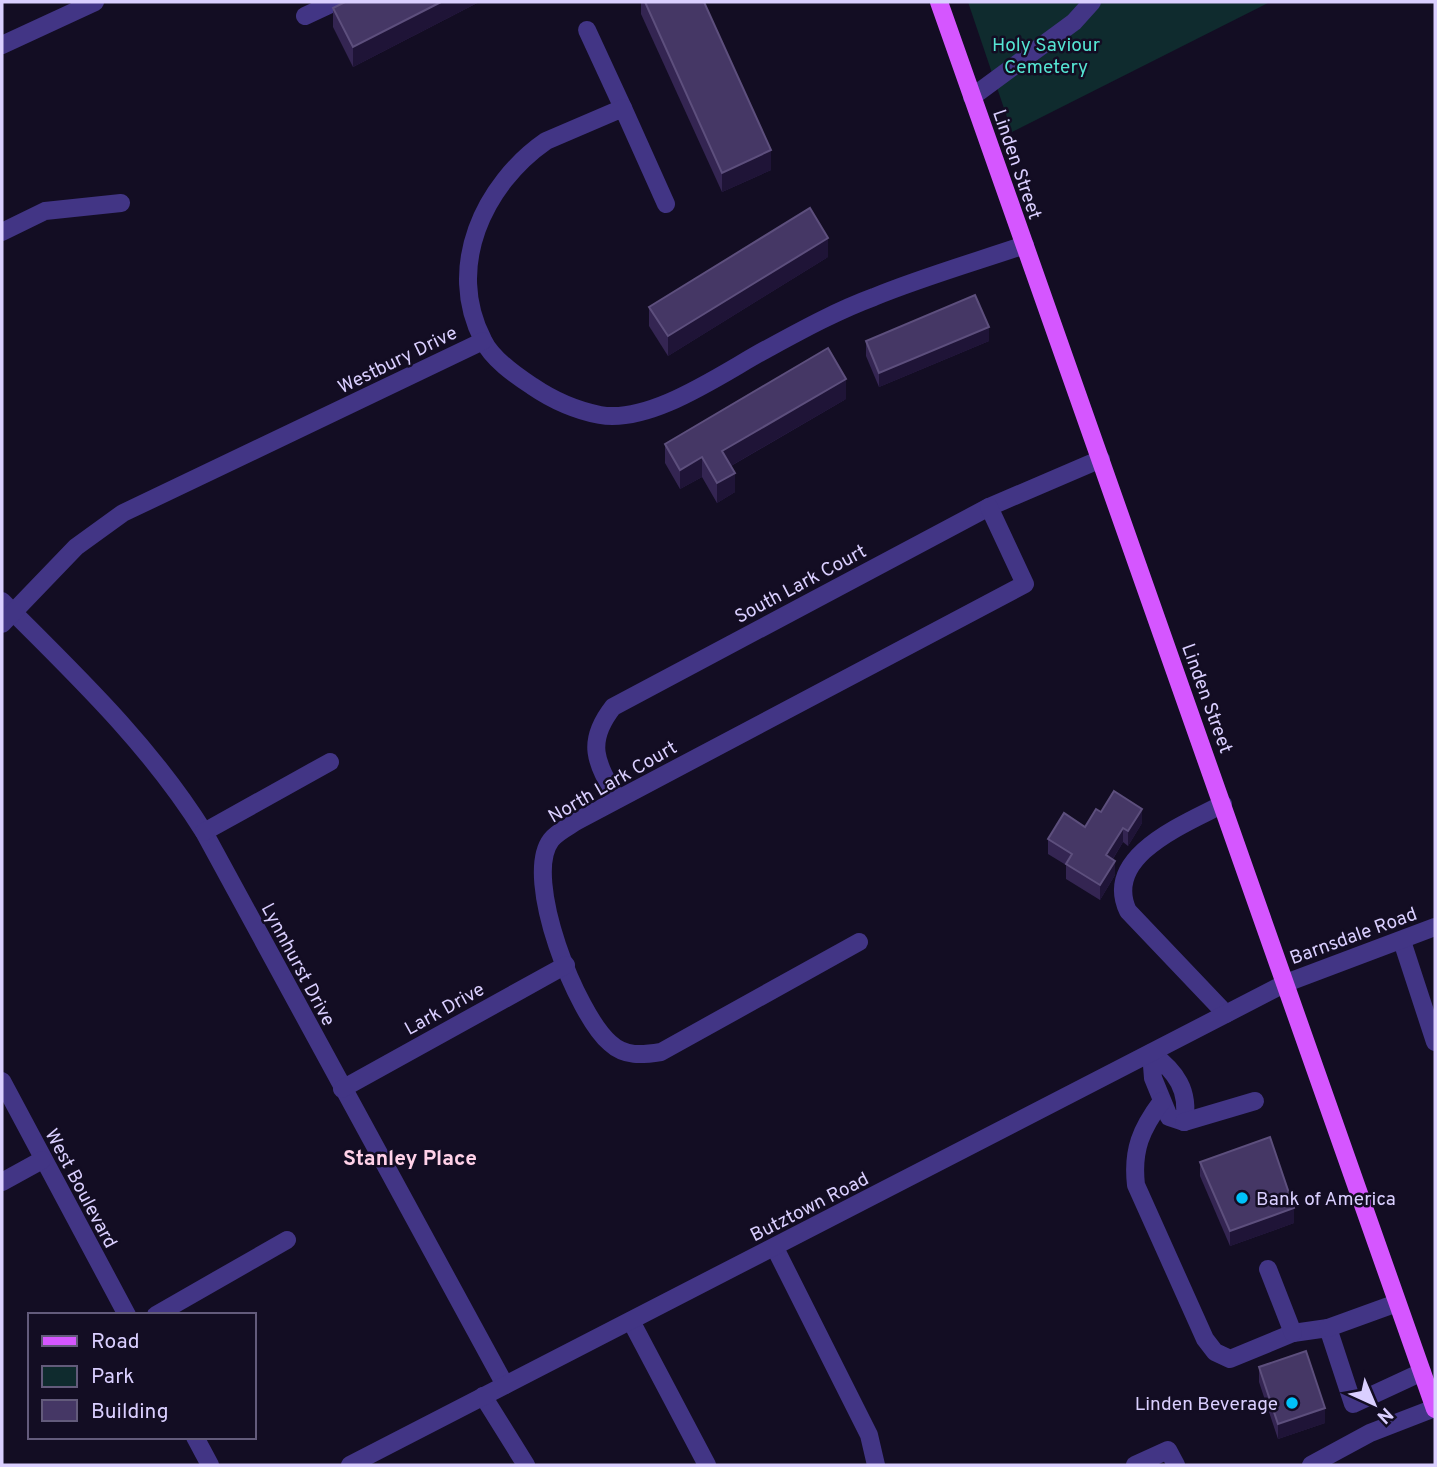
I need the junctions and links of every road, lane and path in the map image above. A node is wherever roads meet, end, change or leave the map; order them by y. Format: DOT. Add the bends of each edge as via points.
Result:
graph roads {
  1 [pos="95,2"];
  2 [pos="335,2"];
  3 [pos="939,2"];
  4 [pos="1092,2"];
  5 [pos="306,16"];
  6 [pos="587,30"];
  7 [pos="2,45"];
  8 [pos="972,97"];
  9 [pos="622,108"];
  10 [pos="121,203"];
  11 [pos="666,204"];
  12 [pos="2,232"];
  13 [pos="1025,245"];
  14 [pos="483,341"];
  15 [pos="1101,458"];
  16 [pos="989,507"];
  17 [pos="5,612"];
  18 [pos="330,762"];
  19 [pos="617,799"];
  20 [pos="1223,804"];
  21 [pos="204,832"];
  22 [pos="1435,927"];
  23 [pos="1402,941"];
  24 [pos="859,942"];
  25 [pos="566,965"];
  26 [pos="1286,982"];
  27 [pos="1226,1014"];
  28 [pos="1435,1042"];
  29 [pos="1151,1053"];
  30 [pos="2,1081"];
  31 [pos="342,1088"];
  32 [pos="1162,1101"];
  33 [pos="1255,1101"];
  34 [pos="1184,1122"];
  35 [pos="42,1160"];
  36 [pos="2,1182"];
  37 [pos="288,1240"];
  38 [pos="775,1248"];
  39 [pos="1268,1269"];
  40 [pos="1397,1303"];
  41 [pos="126,1313"];
  42 [pos="160,1313"];
  43 [pos="631,1321"];
  44 [pos="1328,1328"];
  45 [pos="1293,1333"];
  46 [pos="1422,1373"];
  47 [pos="505,1385"];
  48 [pos="483,1396"];
  49 [pos="1435,1409"];
  50 [pos="196,1439"];
  51 [pos="1172,1458"];
  52 [pos="210,1465"];
  53 [pos="350,1465"];
  54 [pos="526,1465"];
  55 [pos="707,1465"];
  56 [pos="876,1465"];
  57 [pos="1135,1465"];
  58 [pos="1311,1465"];
  1 -- 7 [label="street"];
  2 -- 5 [label="street"];
  3 -- 8 [label="main road, Linden Street"];
  4 -- 8 [label="street" via="1074,23"];
  6 -- 9 [label="street"];
  8 -- 13 [label="main road, Linden Street"];
  9 -- 11 [label="street"];
  9 -- 14 [label="street" via="545,141 499,183 471,248 469,287"];
  10 -- 12 [label="street" via="46,211"];
  13 -- 14 [label="street, Westbury Drive" via="874,296 669,401 618,417 578,410 547,396 506,366"];
  13 -- 15 [label="main road, Linden Street"];
  14 -- 17 [label="street, Westbury Drive" via="123,513 76,547"];
  15 -- 16 [label="street, South Lark Court"];
  15 -- 20 [label="main road, Linden Street"];
  16 -- 19 [label="street, South Lark Court" via="613,707 598,726 597,757"];
  16 -- 19 [label="street, North Lark Court" via="1026,584"];
  17 -- 21 [label="street, Lynnhurst Drive" via="125,725"];
  18 -- 21 [label="street"];
  19 -- 25 [label="street, North Lark Court" via="551,840 544,860 545,902"];
  20 -- 26 [label="main road, Linden Street"];
  20 -- 27 [label="street" via="1143,850 1127,870 1121,896 1128,911"];
  21 -- 31 [label="street, Lynnhurst Drive"];
  22 -- 23 [label="street, Barnsdale Road"];
  23 -- 26 [label="street, Barnsdale Road"];
  23 -- 28 [label="street"];
  24 -- 25 [label="street, North Lark Court" via="661,1052 644,1055 629,1054 600,1033"];
  25 -- 31 [label="street, Lark Drive"];
  26 -- 27 [label="street, Butztown Road"];
  26 -- 40 [label="main road, Linden Street"];
  27 -- 29 [label="street, Butztown Road"];
  29 -- 32 [label="street" via="1153,1078"];
  29 -- 34 [label="street" via="1172,1068 1187,1104"];
  29 -- 38 [label="street, Butztown Road"];
  30 -- 35 [label="street, West Boulevard"];
  31 -- 47 [label="street, Lynnhurst Drive"];
  32 -- 34 [label="street" via="1169,1117"];
  32 -- 45 [label="street" via="1136,1145 1136,1185 1205,1339 1215,1352 1230,1359"];
  33 -- 34 [label="street"];
  35 -- 36 [label="street"];
  35 -- 41 [label="street, West Boulevard"];
  37 -- 42 [label="street"];
  38 -- 43 [label="street, Butztown Road"];
  38 -- 56 [label="street" via="869,1435"];
  39 -- 45 [label="street"];
  40 -- 44 [label="street"];
  40 -- 46 [label="main road, Linden Street"];
  43 -- 47 [label="street, Butztown Road"];
  43 -- 55 [label="street"];
  44 -- 45 [label="street"];
  44 -- 46 [label="street" via="1353,1404"];
  46 -- 49 [label="main road, Linden Street"];
  47 -- 48 [label="street, Butztown Road"];
  48 -- 53 [label="street, Butztown Road"];
  48 -- 54 [label="street"];
  49 -- 58 [label="street" via="1370,1433"];
  50 -- 52 [label="street"];
  51 -- 57 [label="street"];
}
